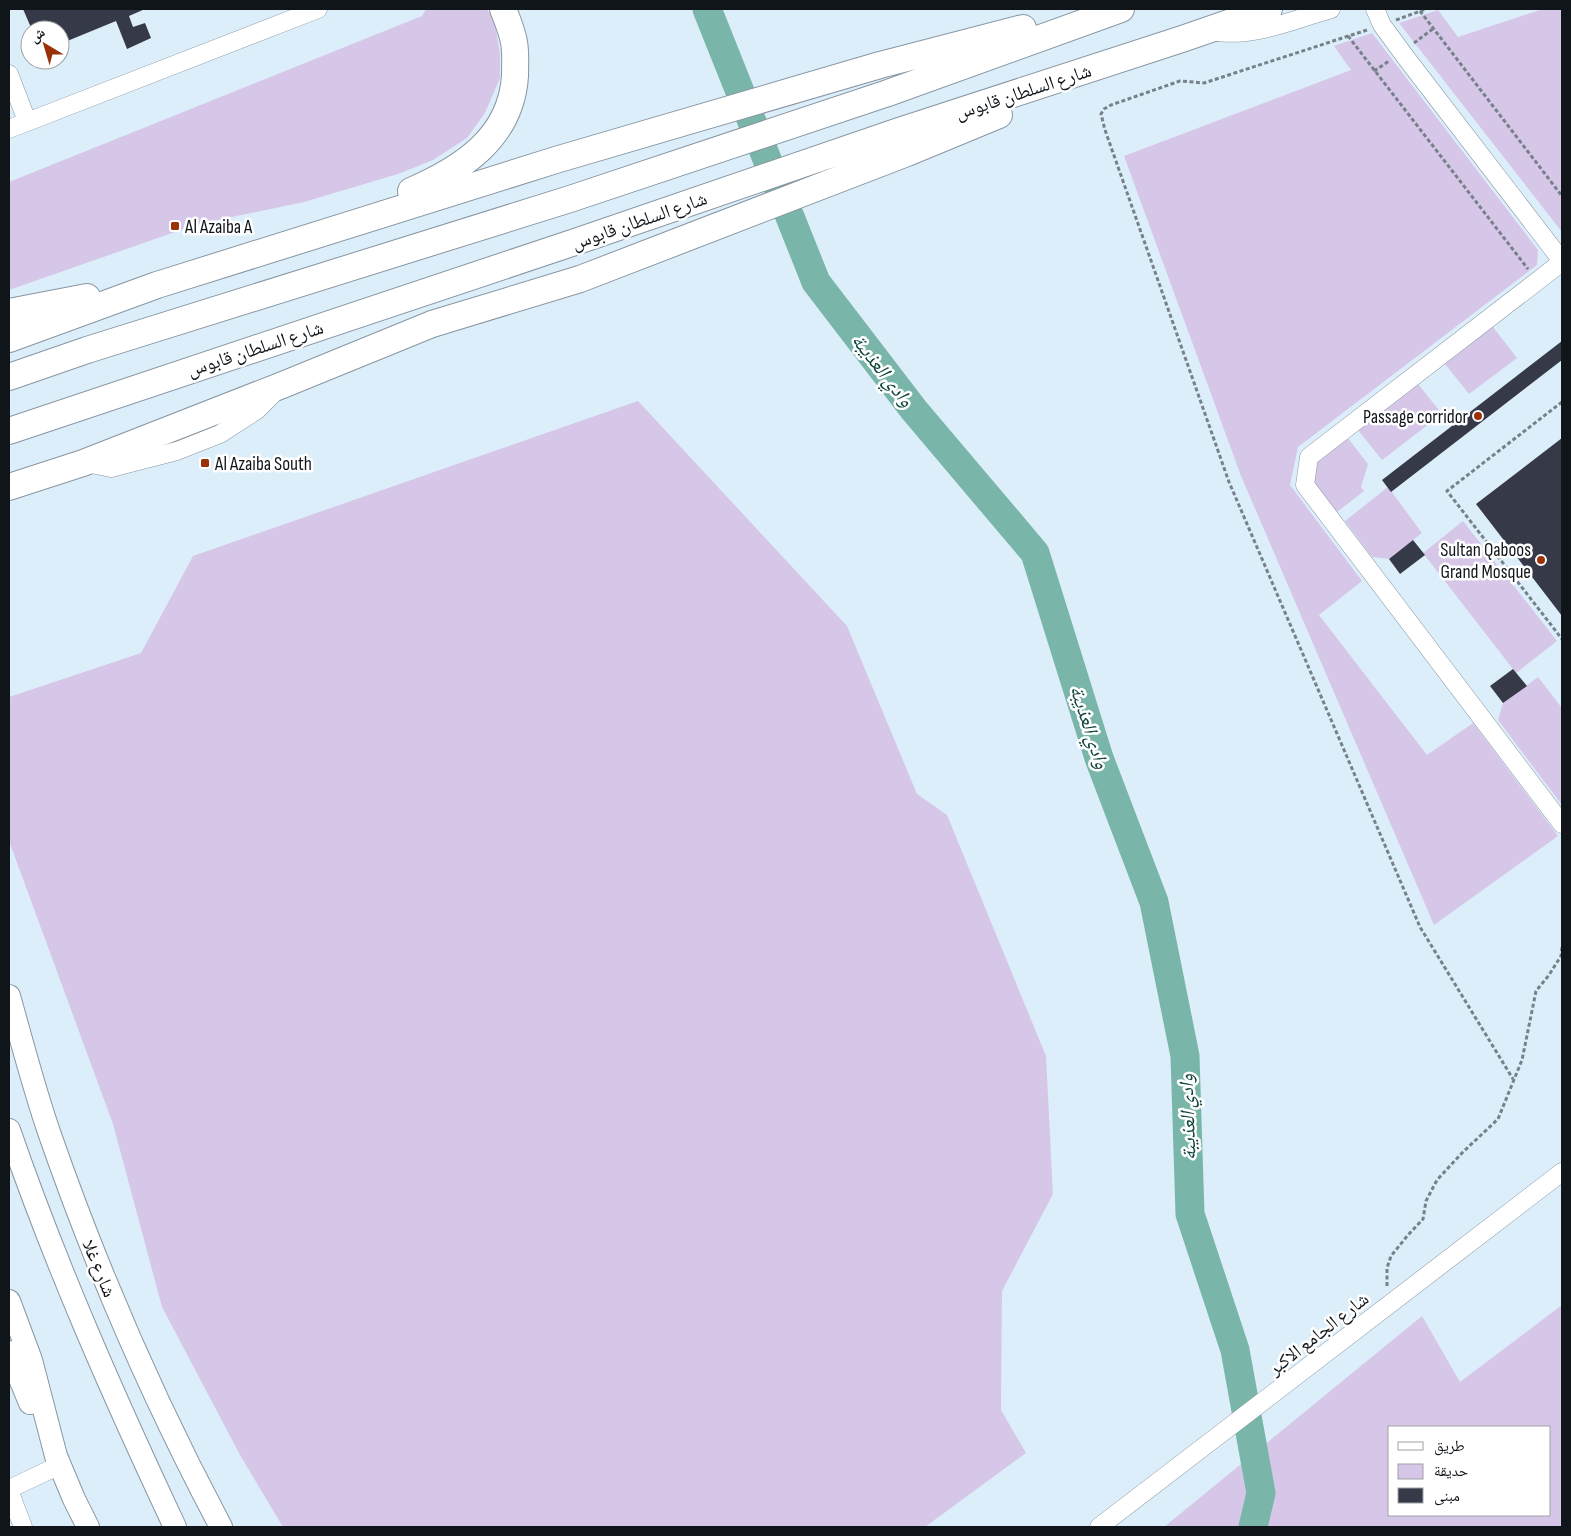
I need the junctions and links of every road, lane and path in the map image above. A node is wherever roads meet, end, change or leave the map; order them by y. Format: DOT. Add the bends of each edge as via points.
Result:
graph roads {
  1 [pos="318,9"];
  2 [pos="503,9"];
  3 [pos="1099,9"];
  4 [pos="1121,9"];
  5 [pos="1269,9"];
  6 [pos="1331,9"];
  7 [pos="1426,9"];
  8 [pos="1420,11"];
  9 [pos="1378,17"];
  10 [pos="1194,35"];
  11 [pos="1348,36"];
  12 [pos="9,74"];
  13 [pos="27,121"];
  14 [pos="9,129"];
  15 [pos="903,142"];
  16 [pos="1562,196"];
  17 [pos="293,242"];
  18 [pos="1562,262"];
  19 [pos="1537,281"];
  20 [pos="157,285"];
  21 [pos="9,312"];
  22 [pos="9,339"];
  23 [pos="9,377"];
  24 [pos="280,386"];
  25 [pos="1562,402"];
  26 [pos="9,431"];
  27 [pos="160,432"];
  28 [pos="83,463"];
  29 [pos="9,472"];
  30 [pos="49,475"];
  31 [pos="9,488"];
  32 [pos="9,499"];
  33 [pos="1562,639"];
  34 [pos="1562,824"];
  35 [pos="1562,947"];
  36 [pos="9,996"];
  37 [pos="1513,1079"];
  38 [pos="9,1130"];
  39 [pos="1562,1172"];
  40 [pos="9,1304"];
  41 [pos="1388,1306"];
  42 [pos="15,1326"];
  43 [pos="11,1359"];
  44 [pos="58,1460"];
  45 [pos="9,1490"];
  46 [pos="23,1527"];
  47 [pos="88,1527"];
  48 [pos="175,1527"];
  49 [pos="221,1527"];
  50 [pos="1099,1527"];
  1 -- 13 [label="street"];
  2 -- 17 [label="highway" via="514,42 514,92 503,122 487,143 466,162 436,180"];
  3 -- 17 [label="highway" via="880,65 559,159"];
  4 -- 23 [label="highway" via="888,93 570,200"];
  5 -- 10 [label="highway"];
  6 -- 10 [label="street" via="1262,29"];
  7 -- 8 [label="path"];
  8 -- 9 [label="path"];
  8 -- 16 [label="path"];
  9 -- 11 [label="path"];
  9 -- 18 [label="street"];
  10 -- 15 [label="highway"];
  11 -- 19 [label="path"];
  11 -- 37 [label="path" via="1204,83 1180,81 1111,105 1101,114 1226,472 1256,545 1420,927"];
  12 -- 13 [label="street"];
  13 -- 14 [label="street"];
  15 -- 24 [label="highway" via="580,279 432,324"];
  15 -- 26 [label="highway, شارع السلطان قابوس" via="575,242"];
  17 -- 20 [label="highway"];
  18 -- 19 [label="street"];
  19 -- 34 [label="street" via="1309,457 1305,485"];
  20 -- 21 [label="highway"];
  20 -- 22 [label="highway"];
  24 -- 27 [label="highway"];
  24 -- 28 [label="street" via="257,410 220,434 177,451 112,468"];
  25 -- 33 [label="path" via="1447,491"];
  27 -- 28 [label="highway"];
  27 -- 29 [label="highway" via="118,439 43,459"];
  28 -- 30 [label="highway"];
  30 -- 31 [label="highway"];
  30 -- 32 [label="highway"];
  35 -- 37 [label="path" via="1561,956 1536,990 1522,1060"];
  36 -- 49 [label="main road, شارع غلا" via="49,1132 92,1249 153,1392"];
  37 -- 41 [label="path" via="1498,1119 1436,1180 1426,1201 1423,1219 1391,1256 1387,1268"];
  38 -- 48 [label="main road, شارع غلا" via="26,1181 102,1369"];
  39 -- 41 [label="street, شارع الجامع الاكبر"];
  40 -- 42 [label="main road"];
  41 -- 50 [label="street, شارع الجامع الاكبر"];
  42 -- 44 [label="main road" via="31,1360"];
  43 -- 44 [label="main road"];
  44 -- 45 [label="street"];
  44 -- 47 [label="main road"];
  45 -- 46 [label="street"];
}
